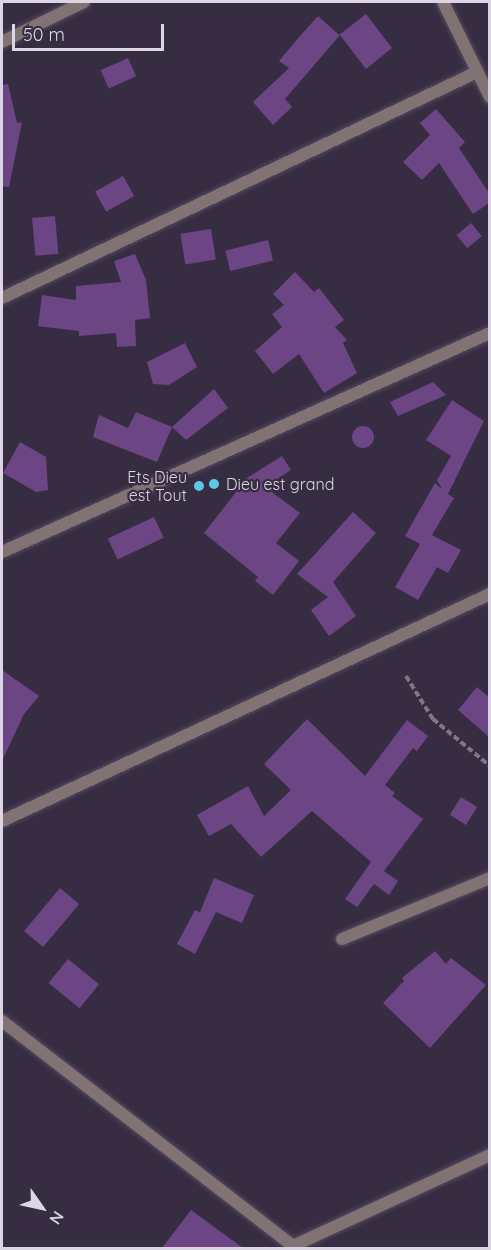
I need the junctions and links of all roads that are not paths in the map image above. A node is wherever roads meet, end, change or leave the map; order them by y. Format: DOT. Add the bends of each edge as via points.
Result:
graph roads {
  1 [pos="84,2"];
  2 [pos="443,2"];
  3 [pos="2,42"];
  4 [pos="477,72"];
  5 [pos="489,97"];
  6 [pos="2,298"];
  7 [pos="489,333"];
  8 [pos="2,552"];
  9 [pos="489,594"];
  10 [pos="2,821"];
  11 [pos="489,878"];
  12 [pos="342,939"];
  13 [pos="2,1021"];
  14 [pos="489,1155"];
  1 -- 3 [label="street"];
  2 -- 4 [label="street"];
  4 -- 5 [label="street"];
  4 -- 6 [label="street"];
  7 -- 8 [label="street"];
  9 -- 10 [label="street"];
  11 -- 12 [label="street"];
  13 -- 14 [label="street" via="293,1246"];
}
